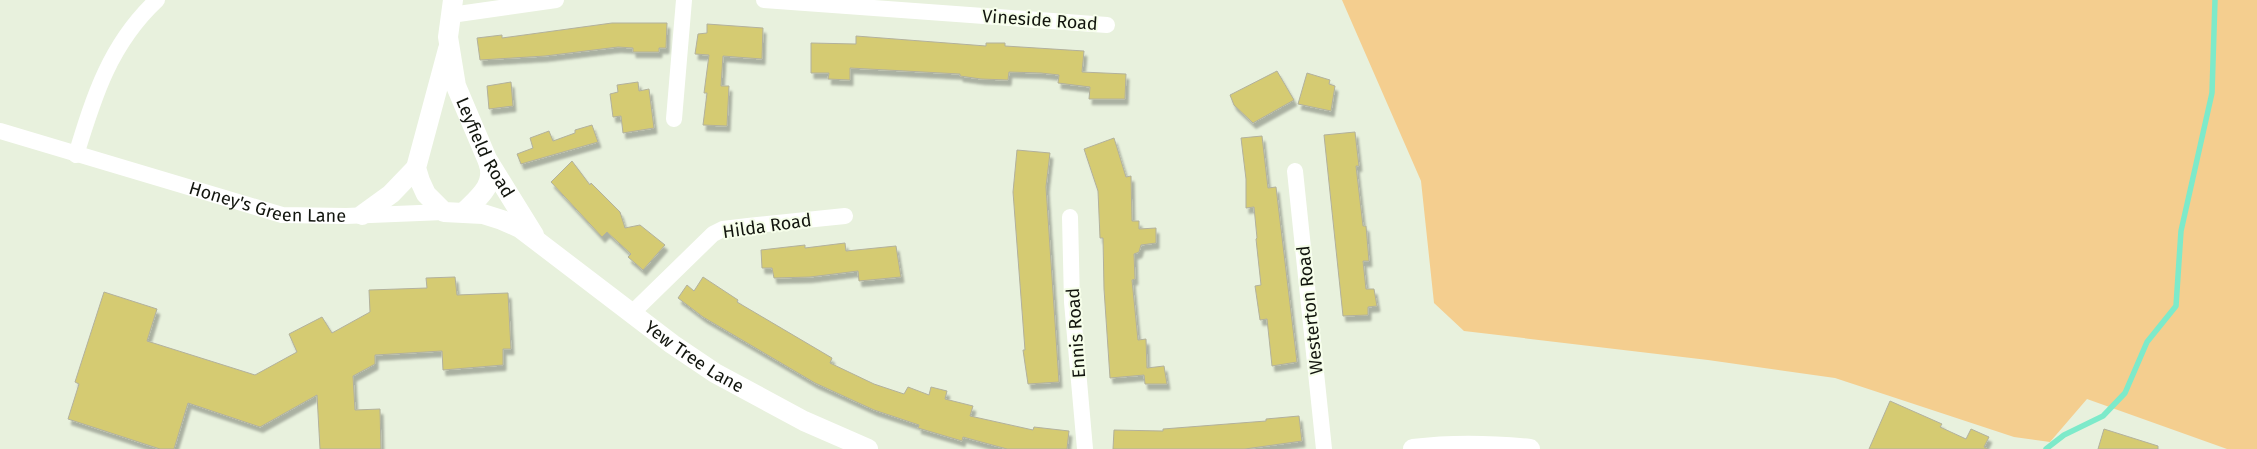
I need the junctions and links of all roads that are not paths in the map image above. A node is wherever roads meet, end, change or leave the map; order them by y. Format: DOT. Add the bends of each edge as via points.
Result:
graph roads {
  1 [pos="156,0"];
  2 [pos="556,0"];
  3 [pos="684,0"];
  4 [pos="764,0"];
  5 [pos="452,7"];
  6 [pos="1107,25"];
  7 [pos="448,49"];
  8 [pos="468,116"];
  9 [pos="674,119"];
  10 [pos="427,129"];
  11 [pos="0,131"];
  12 [pos="76,155"];
  13 [pos="487,159"];
  14 [pos="416,168"];
  15 [pos="1295,171"];
  16 [pos="454,212"];
  17 [pos="362,215"];
  18 [pos="845,216"];
  19 [pos="1070,217"];
  20 [pos="536,239"];
  21 [pos="632,313"];
  22 [pos="868,449"];
  23 [pos="1085,449"];
  24 [pos="1324,449"];
  25 [pos="1413,449"];
  26 [pos="1530,449"];
  1 -- 12 [label="street" via="129,32 110,62 94,94"];
  2 -- 5 [label="street"];
  3 -- 9 [label="street"];
  4 -- 6 [label="street, Vineside Road"];
  5 -- 7 [label="street, Leyfield Road"];
  7 -- 8 [label="street, Leyfield Road" via="456,86"];
  7 -- 10 [label="street, Leyfield Road"];
  8 -- 10 [label="street" via="457,112 444,114"];
  8 -- 13 [label="street, Leyfield Road"];
  10 -- 14 [label="street, Leyfield Road"];
  11 -- 12 [label="street, Honey's Green Lane"];
  12 -- 17 [label="street, Honey's Green Lane" via="282,215"];
  13 -- 16 [label="street" via="491,172 488,187"];
  13 -- 20 [label="street, Leyfield Road"];
  14 -- 16 [label="street" via="426,194"];
  14 -- 17 [label="street" via="391,194"];
  15 -- 24 [label="street, Westerton Road"];
  16 -- 17 [label="street, Honey's Green Lane"];
  16 -- 20 [label="street, Honey's Green Lane" via="502,220"];
  18 -- 21 [label="street, Hilda Road" via="723,229 706,239"];
  19 -- 23 [label="street, Ennis Road" via="1072,302"];
  20 -- 21 [label="street, Yew Tree Lane"];
  21 -- 22 [label="street, Yew Tree Lane" via="716,372 804,420"];
  25 -- 26 [label="street" via="1442,445"];
}
